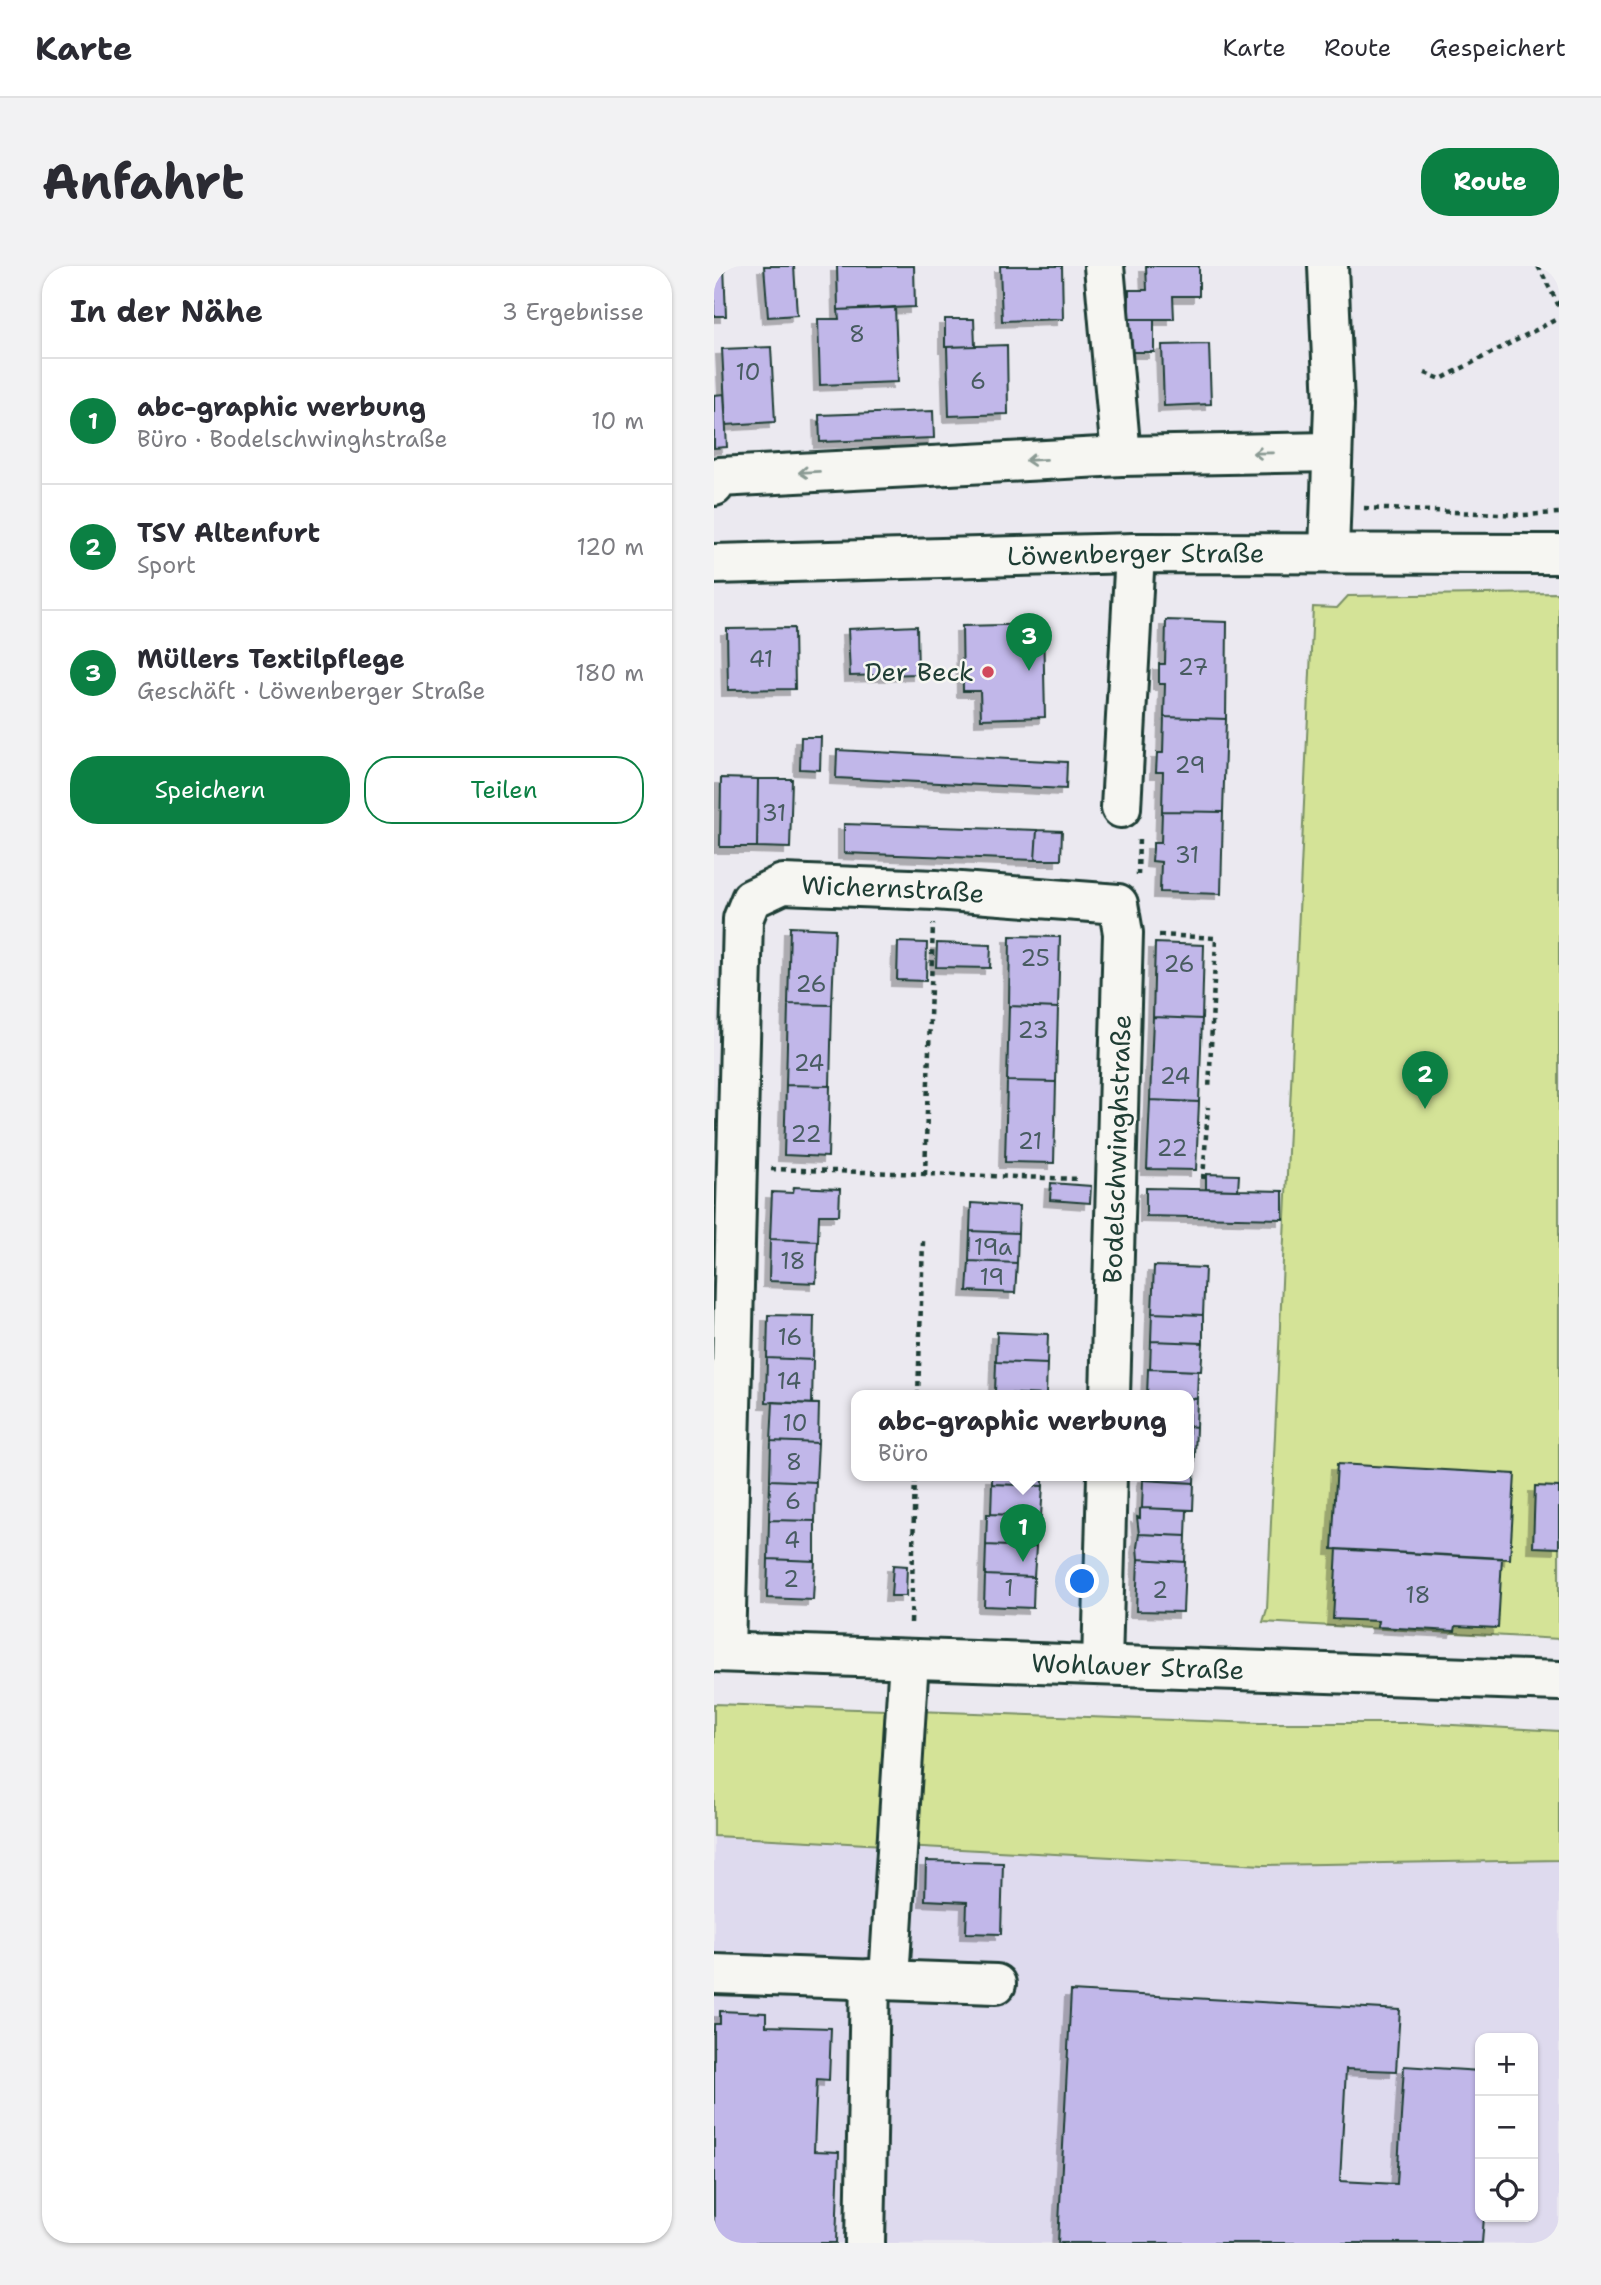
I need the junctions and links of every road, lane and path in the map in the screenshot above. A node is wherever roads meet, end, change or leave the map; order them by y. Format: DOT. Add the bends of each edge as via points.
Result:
graph roads {
  1 [pos="1104,266"];
  2 [pos="1328,266"];
  3 [pos="1538,266"];
  4 [pos="1559,306"];
  5 [pos="1559,318"];
  6 [pos="1425,373"];
  7 [pos="1331,452"];
  8 [pos="1121,456"];
  9 [pos="714,486"];
  10 [pos="1331,507"];
  11 [pos="1559,513"];
  12 [pos="1329,552"];
  13 [pos="1135,553"];
  14 [pos="1559,554"];
  15 [pos="714,564"];
  16 [pos="1121,808"];
  17 [pos="934,890"];
  18 [pos="1120,918"];
  19 [pos="1209,1090"];
  20 [pos="1208,1107"];
  21 [pos="738,1167"];
  22 [pos="925,1175"];
  23 [pos="1203,1178"];
  24 [pos="1116,1180"];
  25 [pos="923,1241"];
  26 [pos="918,1390"];
  27 [pos="1110,1390"];
  28 [pos="915,1481"];
  29 [pos="1107,1481"];
  30 [pos="720,1652"];
  31 [pos="909,1659"];
  32 [pos="1102,1665"];
  33 [pos="1559,1681"];
  34 [pos="714,1974"];
  35 [pos="879,1979"];
  36 [pos="996,1984"];
  37 [pos="864,2243"];
  1 -- 8 [label="street"];
  2 -- 7 [label="street" via="1334,405"];
  3 -- 4 [label="path"];
  5 -- 6 [label="path" via="1441,379"];
  7 -- 8 [label="street, one-way"];
  7 -- 10 [label="street"];
  8 -- 9 [label="street, one-way" via="719,477"];
  10 -- 11 [label="path"];
  10 -- 12 [label="street"];
  12 -- 13 [label="street, Löwenberger Straße"];
  12 -- 14 [label="street, Löwenberger Straße"];
  13 -- 15 [label="street, Löwenberger Straße"];
  13 -- 16 [label="street"];
  16 -- 18 [label="path" via="1139,834 1138,878"];
  17 -- 18 [label="street, Wichernstraße"];
  17 -- 21 [label="street, Wichernstraße" via="783,884 751,899 743,919"];
  17 -- 22 [label="path"];
  18 -- 19 [label="path" via="1216,938"];
  18 -- 24 [label="street, Bodelschwinghstraße"];
  20 -- 23 [label="path"];
  21 -- 22 [label="path"];
  21 -- 30 [label="street, Wichernstraße"];
  22 -- 24 [label="path"];
  24 -- 27 [label="street, Bodelschwinghstraße"];
  25 -- 26 [label="path"];
  28 -- 31 [label="path"];
  29 -- 32 [label="street"];
  30 -- 31 [label="street, Wohlauer Straße"];
  31 -- 32 [label="street, Wohlauer Straße"];
  31 -- 35 [label="street"];
  32 -- 33 [label="street, Wohlauer Straße"];
  34 -- 35 [label="street"];
  35 -- 36 [label="street"];
  35 -- 37 [label="street"];
}
